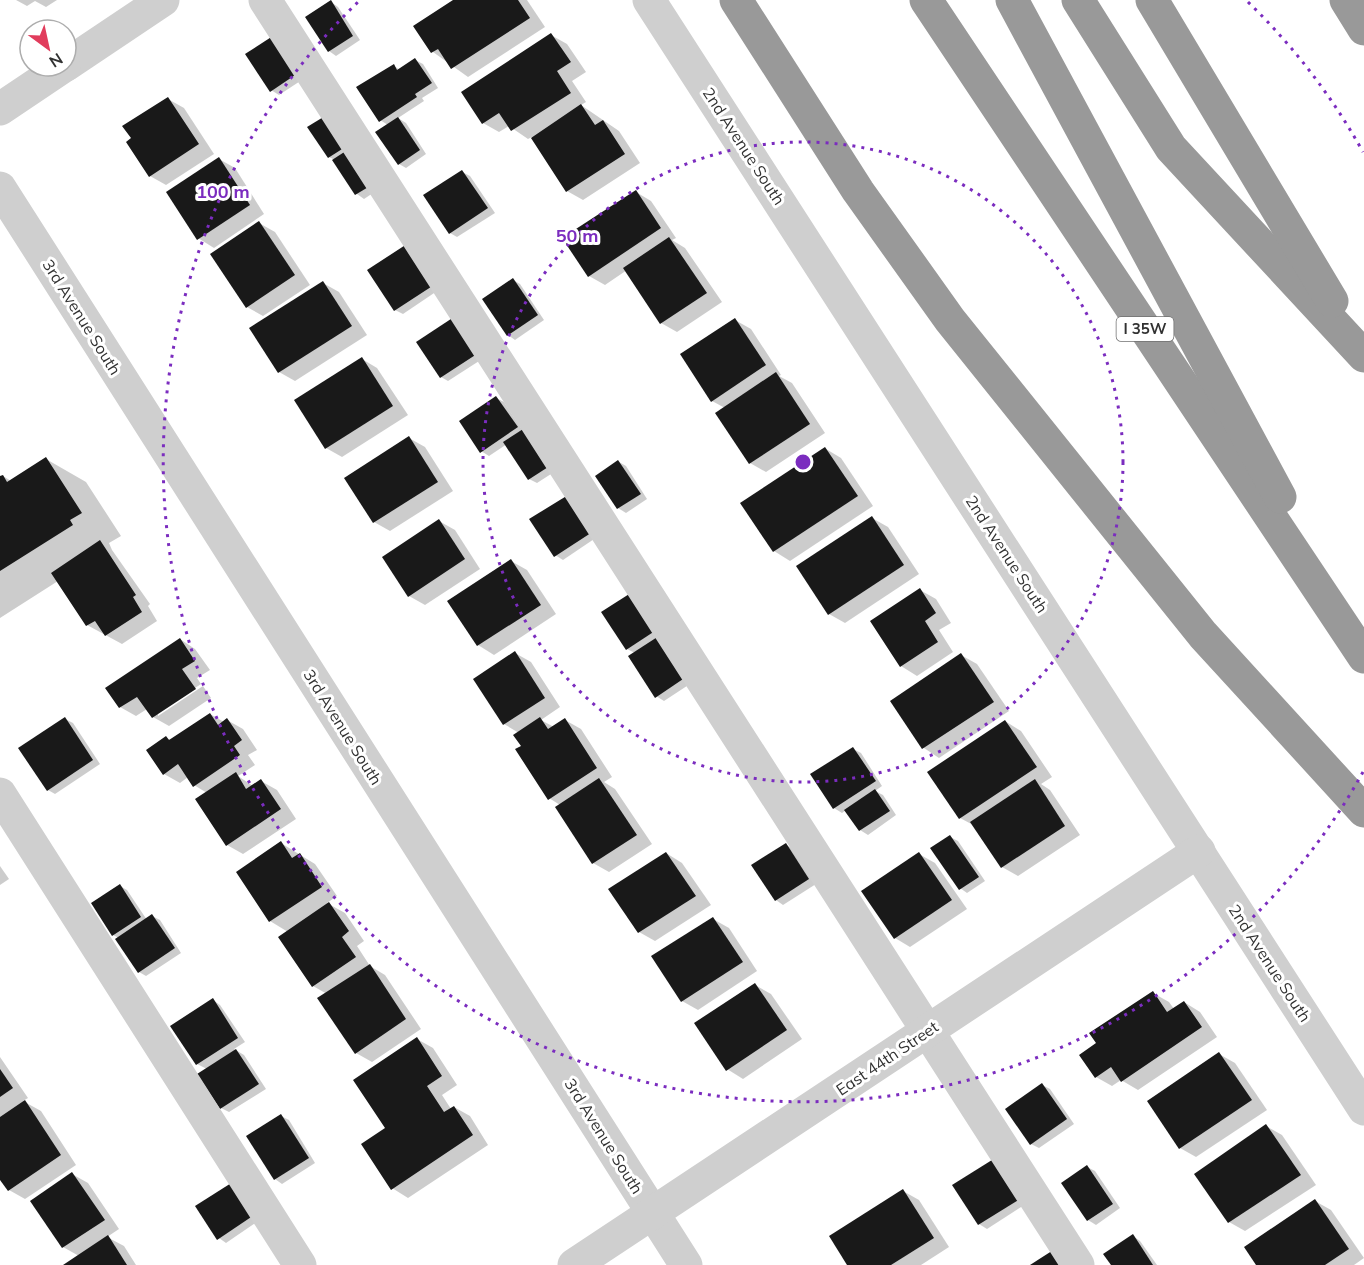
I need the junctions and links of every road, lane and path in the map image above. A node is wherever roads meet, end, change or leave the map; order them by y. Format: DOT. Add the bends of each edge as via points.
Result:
graph roads {
  1 [pos="164,0"];
  2 [pos="265,0"];
  3 [pos="649,0"];
  4 [pos="736,0"];
  5 [pos="926,0"];
  6 [pos="1012,0"];
  7 [pos="1078,0"];
  8 [pos="1152,0"];
  9 [pos="1346,0"];
  10 [pos="1364,29"];
  11 [pos="78,56"];
  12 [pos="46,78"];
  13 [pos="0,109"];
  14 [pos="0,188"];
  15 [pos="1364,355"];
  16 [pos="1364,652"];
  17 [pos="1364,657"];
  18 [pos="0,794"];
  19 [pos="1364,811"];
  20 [pos="1199,851"];
  21 [pos="928,1031"];
  22 [pos="1364,1109"];
  23 [pos="652,1213"];
  24 [pos="300,1265"];
  25 [pos="574,1265"];
  26 [pos="686,1265"];
  27 [pos="1078,1265"];
  1 -- 11 [label="street"];
  2 -- 21 [label="street"];
  3 -- 20 [label="street, 2nd Avenue South"];
  4 -- 19 [label="highway" via="858,191 950,320 1203,635"];
  5 -- 17 [label="highway, I 35W"];
  6 -- 16 [label="highway"];
  7 -- 15 [label="highway" via="1171,148"];
  8 -- 15 [label="highway"];
  9 -- 10 [label="highway"];
  12 -- 13 [label="street"];
  14 -- 23 [label="street, 3rd Avenue South"];
  18 -- 24 [label="street"];
  20 -- 21 [label="street, East 44th Street"];
  20 -- 22 [label="street, 2nd Avenue South"];
  21 -- 23 [label="street, East 44th Street"];
  21 -- 27 [label="street"];
  23 -- 25 [label="street, East 44th Street"];
  23 -- 26 [label="street, 3rd Avenue South"];
}
